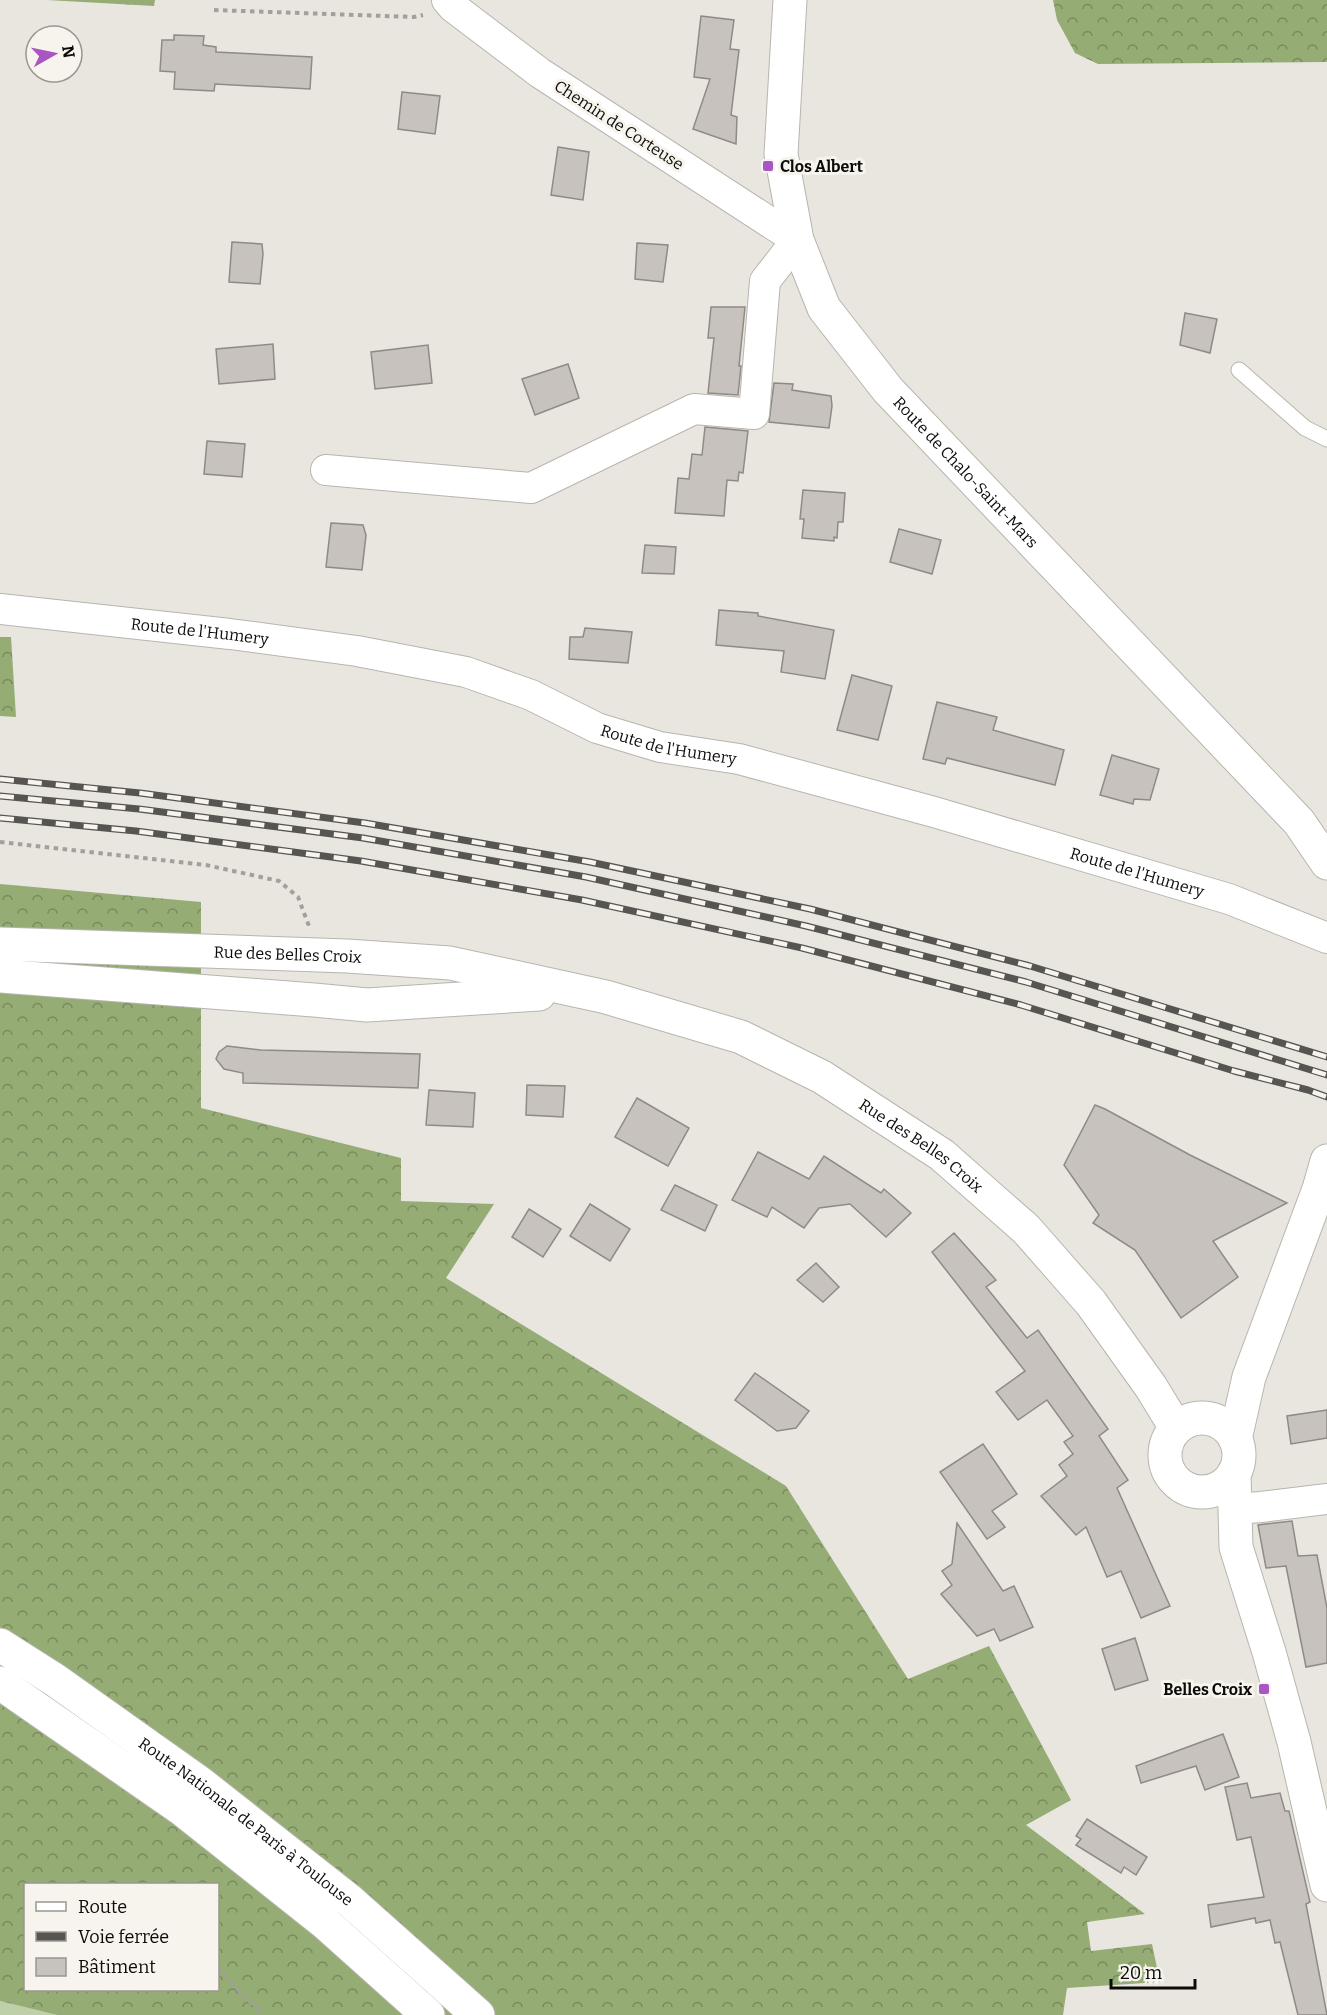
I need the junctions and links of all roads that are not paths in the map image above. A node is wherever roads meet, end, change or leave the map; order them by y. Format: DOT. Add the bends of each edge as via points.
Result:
graph roads {
  1 [pos="790,0"];
  2 [pos="450,3"];
  3 [pos="797,240"];
  4 [pos="1239,370"];
  5 [pos="1327,439"];
  6 [pos="327,470"];
  7 [pos="0,609"];
  8 [pos="1327,862"];
  9 [pos="1327,938"];
  10 [pos="0,944"];
  11 [pos="450,963"];
  12 [pos="0,976"];
  13 [pos="574,992"];
  14 [pos="452,1001"];
  15 [pos="1327,1161"];
  16 [pos="1249,1377"];
  17 [pos="1208,1419"];
  18 [pos="1176,1428"];
  19 [pos="1235,1438"];
  20 [pos="1234,1473"];
  21 [pos="1197,1492"];
  22 [pos="1327,1499"];
  23 [pos="1235,1509"];
  24 [pos="1236,1547"];
  25 [pos="0,1645"];
  26 [pos="0,1683"];
  27 [pos="1327,1885"];
  28 [pos="428,2015"];
  29 [pos="478,2015"];
  1 -- 3 [label="main road, Route de Chalo-Saint-Mars" via="781,154"];
  2 -- 3 [label="street, Chemin de Corteuse" via="540,73"];
  3 -- 6 [label="street" via="765,281 754,414 694,409 531,488"];
  3 -- 8 [label="main road, Route de Chalo-Saint-Mars" via="824,308 888,390 1299,822"];
  4 -- 5 [label="lane" via="1305,428"];
  7 -- 9 [label="street, Route de l'Humery" via="345,649 466,672 531,695 597,728 660,747 739,759 934,812 1229,899"];
  10 -- 11 [label="main road, Rue des Belles Croix"];
  11 -- 13 [label="main road, Rue des Belles Croix"];
  11 -- 14 [label="main road"];
  12 -- 14 [label="main road, Rue des Belles Croix" via="367,1005"];
  13 -- 14 [label="main road, Rue des Belles Croix"];
  13 -- 18 [label="main road, Rue des Belles Croix" via="606,997 741,1037 822,1077 942,1155 1026,1229 1091,1303"];
  15 -- 16 [label="main road"];
  16 -- 17 [label="main road"];
  16 -- 19 [label="main road"];
  17 -- 18 [label="main road" via="1196,1418"];
  17 -- 19 [label="main road" via="1219,1422"];
  18 -- 21 [label="main road" via="1166,1449 1169,1472 1176,1481"];
  19 -- 20 [label="main road" via="1238,1462"];
  20 -- 21 [label="main road" via="1218,1488"];
  20 -- 23 [label="main road"];
  21 -- 24 [label="main road"];
  22 -- 23 [label="street"];
  23 -- 24 [label="main road"];
  24 -- 27 [label="main road" via="1291,1730"];
  25 -- 29 [label="main road, Route Nationale de Paris à Toulouse" via="200,1783 350,1901"];
  26 -- 28 [label="main road, Route Nationale de Paris à Toulouse" via="183,1810 324,1922"];
}
